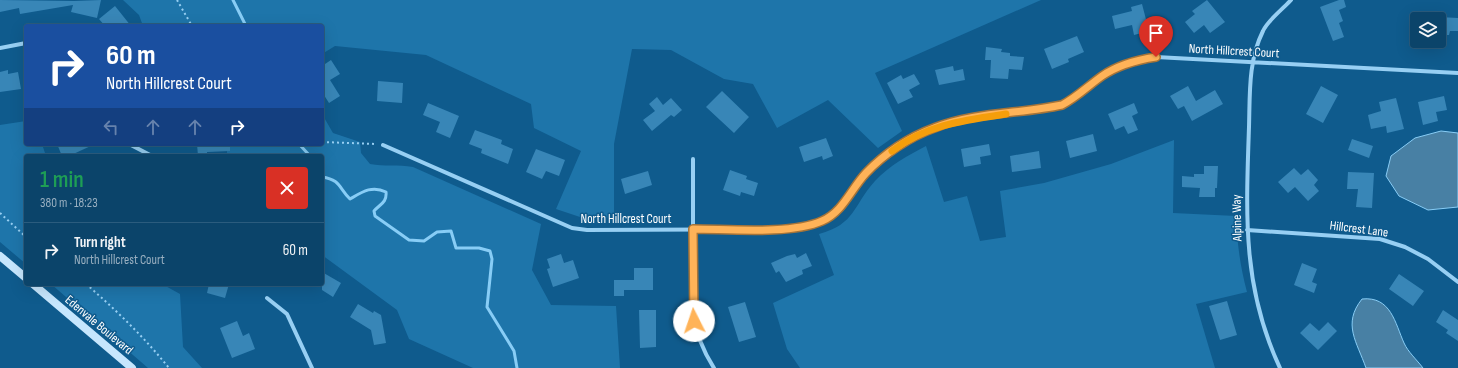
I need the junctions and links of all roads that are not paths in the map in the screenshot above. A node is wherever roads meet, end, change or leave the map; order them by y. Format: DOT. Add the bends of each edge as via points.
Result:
graph roads {
  1 [pos="1291,0"];
  2 [pos="24,44"];
  3 [pos="0,48"];
  4 [pos="1252,62"];
  5 [pos="1458,73"];
  6 [pos="383,144"];
  7 [pos="132,146"];
  8 [pos="148,154"];
  9 [pos="693,159"];
  10 [pos="693,229"];
  11 [pos="1247,230"];
  12 [pos="0,256"];
  13 [pos="24,276"];
  14 [pos="1458,282"];
  15 [pos="35,286"];
  16 [pos="266,298"];
  17 [pos="132,368"];
  18 [pos="312,368"];
  19 [pos="714,368"];
  20 [pos="1280,368"];
  1 -- 4 [label="street, Alpine Way" via="1263,30"];
  2 -- 3 [label="street"];
  4 -- 5 [label="street, North Hillcrest Court"];
  4 -- 10 [label="street, North Hillcrest Court" via="1156,57 1136,60 1118,66 1062,105 963,120 934,128 911,139 866,173 835,212 823,221 794,228"];
  4 -- 11 [label="street, Alpine Way" via="1246,195"];
  6 -- 10 [label="street, North Hillcrest Court" via="572,228"];
  7 -- 8 [label="street"];
  9 -- 10 [label="street"];
  10 -- 19 [label="street" via="695,324 701,344"];
  11 -- 14 [label="street, Hillcrest Lane" via="1380,239 1428,259"];
  11 -- 20 [label="street, Alpine Way" via="1253,280 1261,315"];
  12 -- 13 [label="street"];
  15 -- 17 [label="street, Edenvale Boulevard"];
  16 -- 18 [label="street" via="288,314"];
}
